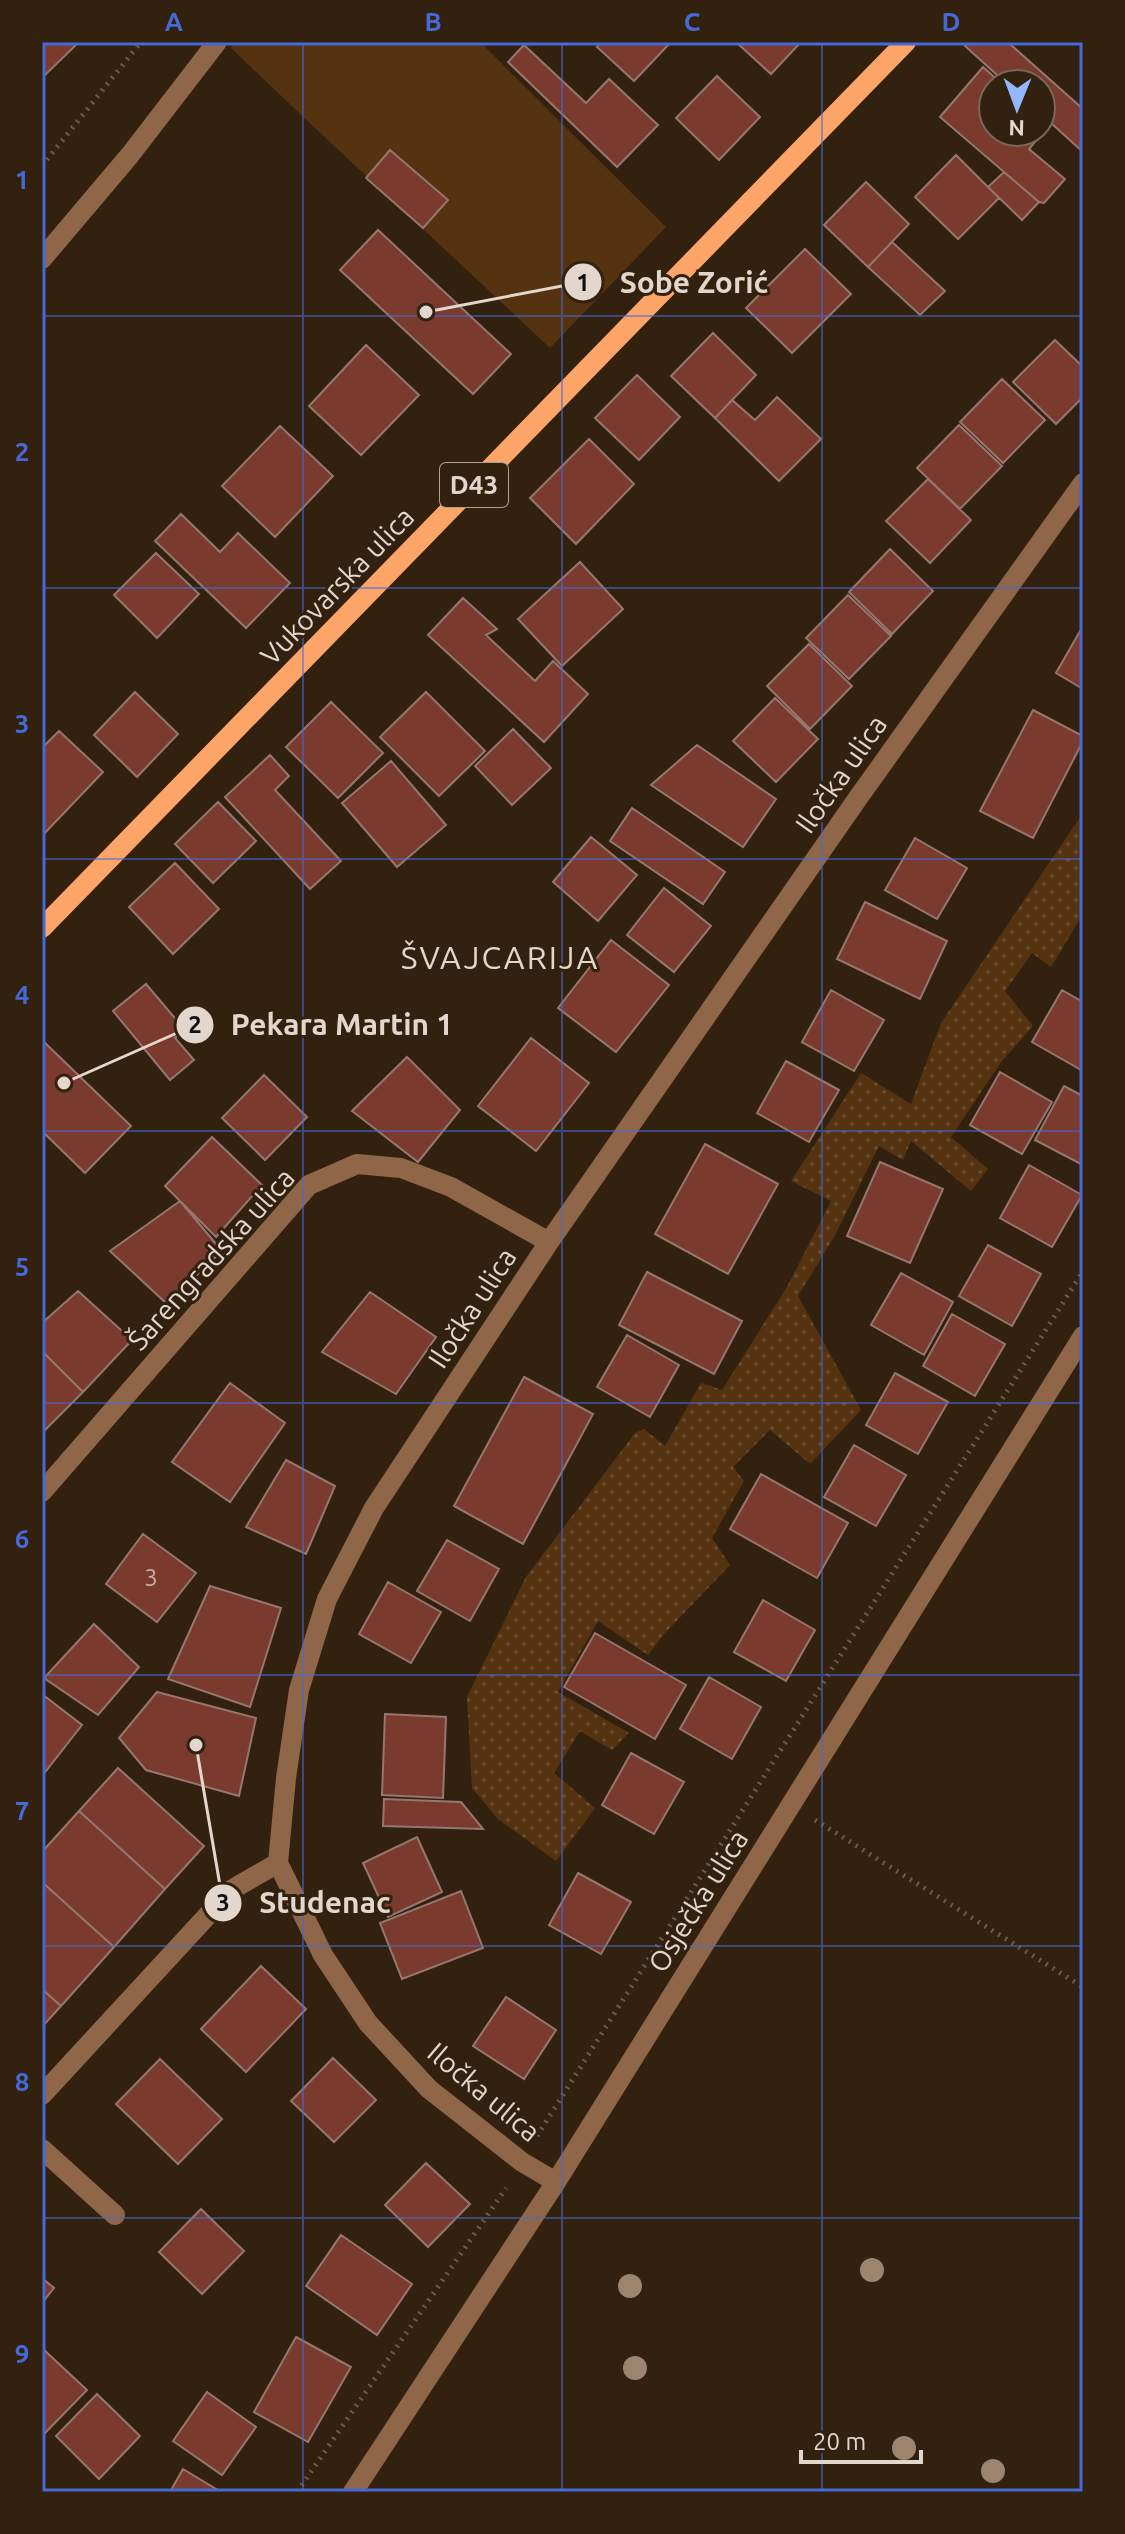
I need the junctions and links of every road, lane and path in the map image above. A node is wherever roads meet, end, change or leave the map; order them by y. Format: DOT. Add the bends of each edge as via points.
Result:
graph roads {
  1 [pos="141,42"];
  2 [pos="217,42"];
  3 [pos="906,42"];
  4 [pos="42,166"];
  5 [pos="42,259"];
  6 [pos="1083,483"];
  7 [pos="42,928"];
  8 [pos="549,1242"];
  9 [pos="1083,1271"];
  10 [pos="1083,1336"];
  11 [pos="42,1492"];
  12 [pos="791,1805"];
  13 [pos="278,1863"];
  14 [pos="1083,1987"];
  15 [pos="42,2095"];
  16 [pos="537,2136"];
  17 [pos="42,2149"];
  18 [pos="556,2182"];
  19 [pos="506,2188"];
  20 [pos="115,2215"];
  21 [pos="297,2492"];
  22 [pos="353,2492"];
  1 -- 4 [label="path"];
  2 -- 5 [label="street"];
  3 -- 7 [label="main road, Vukovarska ulica / D43"];
  6 -- 8 [label="street, Iločka ulica"];
  8 -- 11 [label="street, Šarengradska ulica" via="451,1187 401,1168 357,1164 309,1185"];
  8 -- 13 [label="street, Iločka ulica" via="374,1508 327,1599 299,1690"];
  9 -- 16 [label="path"];
  10 -- 12 [label="street, Osječka ulica"];
  12 -- 14 [label="path"];
  12 -- 18 [label="street, Osječka ulica"];
  13 -- 15 [label="street" via="231,1890"];
  13 -- 18 [label="street, Iločka ulica" via="323,1955 368,2023 429,2089"];
  17 -- 20 [label="street"];
  18 -- 22 [label="street, Osječka ulica"];
  19 -- 21 [label="path"];
}
